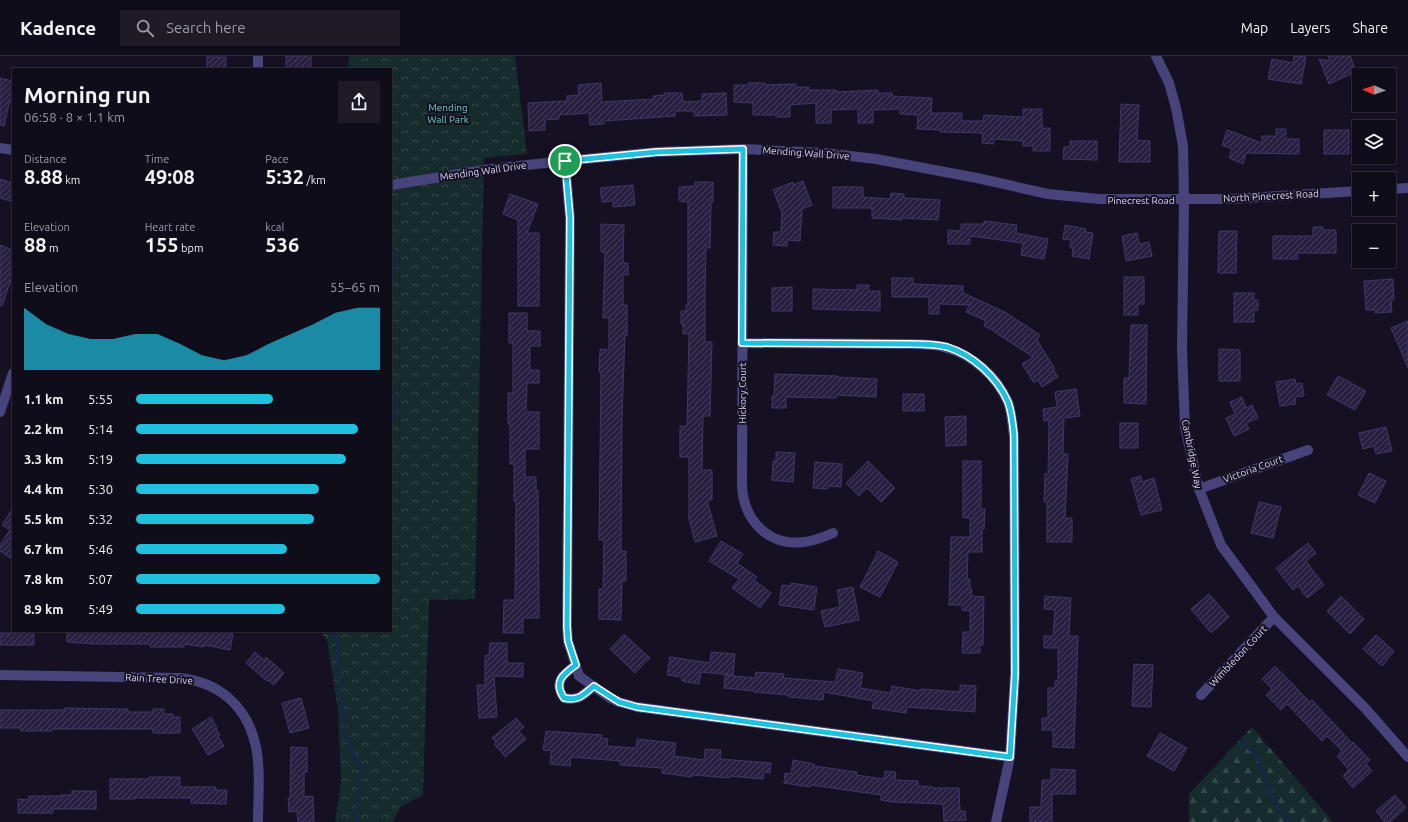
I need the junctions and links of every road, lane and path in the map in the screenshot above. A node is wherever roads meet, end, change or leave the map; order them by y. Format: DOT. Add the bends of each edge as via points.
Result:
graph roads {
  1 [pos="258,56"];
  2 [pos="1156,56"];
  3 [pos="258,68"];
  4 [pos="0,148"];
  5 [pos="743,149"];
  6 [pos="12,150"];
  7 [pos="565,161"];
  8 [pos="392,185"];
  9 [pos="1408,188"];
  10 [pos="1396,189"];
  11 [pos="1352,191"];
  12 [pos="1099,199"];
  13 [pos="1184,200"];
  14 [pos="742,343"];
  15 [pos="12,376"];
  16 [pos="0,412"];
  17 [pos="1308,450"];
  18 [pos="1199,489"];
  19 [pos="833,533"];
  20 [pos="1274,618"];
  21 [pos="576,665"];
  22 [pos="0,675"];
  23 [pos="594,686"];
  24 [pos="1201,695"];
  25 [pos="1010,757"];
  26 [pos="1408,757"];
  27 [pos="258,822"];
  28 [pos="996,822"];
  1 -- 3 [label="street"];
  2 -- 13 [label="street, Cambridge Way" via="1169,83 1180,127"];
  4 -- 6 [label="street"];
  5 -- 7 [label="street, Mending Wall Drive" via="657,152"];
  5 -- 12 [label="street, Mending Wall Drive" via="824,153 876,159 1048,194"];
  5 -- 14 [label="street, Hickory Court"];
  7 -- 8 [label="street, Mending Wall Drive" via="490,169"];
  7 -- 21 [label="street" via="570,218 567,626 568,641"];
  9 -- 10 [label="street"];
  11 -- 13 [label="street, North Pinecrest Road"];
  12 -- 13 [label="street, Pinecrest Road"];
  13 -- 18 [label="street, Cambridge Way" via="1182,350 1185,427"];
  14 -- 19 [label="street, Hickory Court" via="742,494 747,510 765,533 784,541 803,542"];
  14 -- 25 [label="street" via="936,345 961,353 975,362 986,371 998,387 1012,416 1014,436 1015,674"];
  15 -- 16 [label="street"];
  17 -- 18 [label="street, Victoria Court"];
  18 -- 20 [label="street, Cambridge Way" via="1221,545"];
  20 -- 24 [label="street, Wimbledon Court"];
  20 -- 26 [label="street, Cambridge Way" via="1365,708"];
  21 -- 23 [label="street" via="579,676"];
  21 -- 23 [label="street" via="564,673 559,684 564,698 580,698"];
  22 -- 27 [label="street, Rain Tree Drive" via="180,678 214,687 240,710 256,744"];
  23 -- 25 [label="street" via="619,702 637,707"];
  25 -- 28 [label="street"];
}
